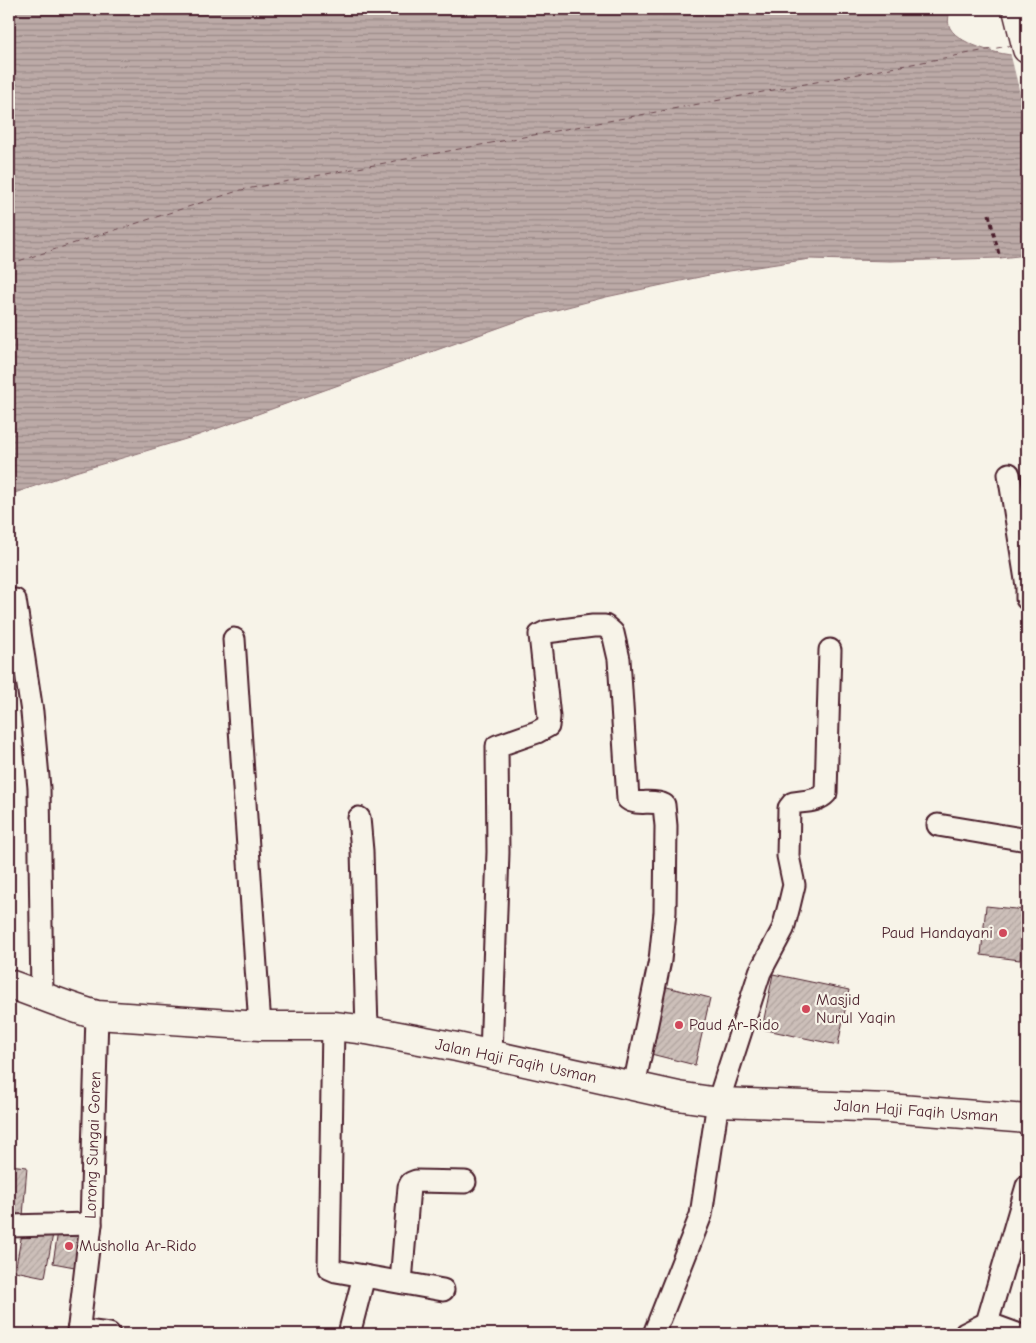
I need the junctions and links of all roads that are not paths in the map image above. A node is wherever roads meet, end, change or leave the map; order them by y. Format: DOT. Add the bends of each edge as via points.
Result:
graph roads {
  1 [pos="1017,9"];
  2 [pos="1027,49"];
  3 [pos="1009,474"];
  4 [pos="1027,599"];
  5 [pos="15,600"];
  6 [pos="234,639"];
  7 [pos="830,650"];
  8 [pos="359,818"];
  9 [pos="938,825"];
  10 [pos="1027,840"];
  11 [pos="9,984"];
  12 [pos="42,995"];
  13 [pos="98,1015"];
  14 [pos="261,1026"];
  15 [pos="322,1026"];
  16 [pos="367,1030"];
  17 [pos="492,1055"];
  18 [pos="634,1086"];
  19 [pos="718,1102"];
  20 [pos="1027,1119"];
  21 [pos="465,1182"];
  22 [pos="1027,1186"];
  23 [pos="91,1224"];
  24 [pos="9,1226"];
  25 [pos="364,1276"];
  26 [pos="401,1282"];
  27 [pos="442,1290"];
  28 [pos="987,1322"];
  29 [pos="78,1332"];
  30 [pos="109,1334"];
  31 [pos="349,1334"];
  32 [pos="654,1334"];
  33 [pos="965,1334"];
  34 [pos="1017,1334"];
  1 -- 2 [label="street"];
  3 -- 4 [label="street"];
  5 -- 12 [label="street" via="31,703 39,788"];
  6 -- 14 [label="street"];
  7 -- 19 [label="street" via="826,793 817,799 793,803 789,808 788,856 793,876 792,892 783,928 760,972"];
  8 -- 16 [label="street"];
  9 -- 10 [label="street"];
  11 -- 12 [label="street, Jalan Haji Faqih Usman"];
  12 -- 13 [label="street, Jalan Haji Faqih Usman"];
  13 -- 14 [label="street, Jalan Haji Faqih Usman"];
  13 -- 23 [label="street, Lorong Sungai Goren"];
  14 -- 15 [label="street, Jalan Haji Faqih Usman"];
  15 -- 16 [label="street, Jalan Haji Faqih Usman"];
  15 -- 25 [label="street" via="328,1264 336,1271"];
  16 -- 17 [label="street, Jalan Haji Faqih Usman"];
  17 -- 18 [label="street, Jalan Haji Faqih Usman"];
  17 -- 18 [label="street" via="498,852 497,746 548,726 540,635 605,626 613,633 619,660 628,799 664,805 666,826 665,912 660,960"];
  18 -- 19 [label="street, Jalan Haji Faqih Usman"];
  19 -- 20 [label="street, Jalan Haji Faqih Usman" via="861,1107"];
  19 -- 32 [label="street" via="701,1215"];
  21 -- 26 [label="street" via="411,1183"];
  22 -- 28 [label="street"];
  23 -- 24 [label="street"];
  23 -- 29 [label="street, Lorong Sungai Goren"];
  25 -- 26 [label="street"];
  25 -- 31 [label="street"];
  26 -- 27 [label="street"];
  28 -- 33 [label="street"];
  28 -- 34 [label="street"];
  29 -- 30 [label="street"];
}
